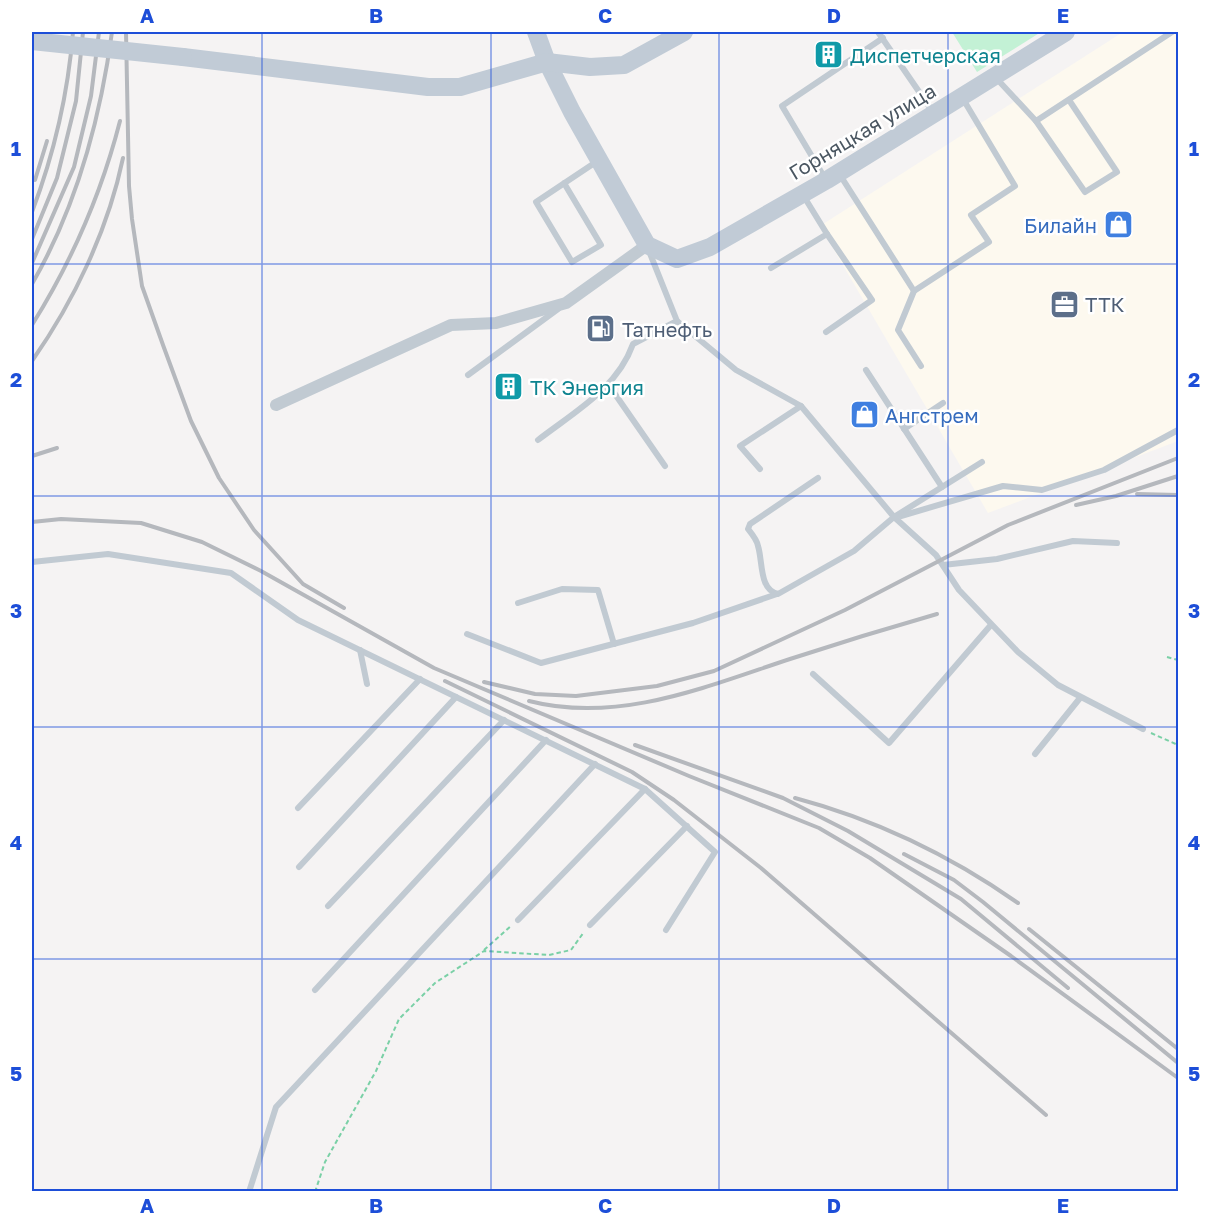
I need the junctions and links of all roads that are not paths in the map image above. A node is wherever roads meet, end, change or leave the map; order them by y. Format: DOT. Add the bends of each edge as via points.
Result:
graph roads {
  1 [pos="536,32"];
  2 [pos="684,32"];
  3 [pos="878,32"];
  4 [pos="1066,32"];
  5 [pos="1172,32"];
  6 [pos="883,38"];
  7 [pos="32,40"];
  8 [pos="547,62"];
  9 [pos="994,76"];
  10 [pos="962,96"];
  11 [pos="1069,100"];
  12 [pos="935,115"];
  13 [pos="1036,121"];
  14 [pos="599,160"];
  15 [pos="833,177"];
  16 [pos="564,183"];
  17 [pos="803,194"];
  18 [pos="827,234"];
  19 [pos="647,245"];
  20 [pos="771,268"];
  21 [pos="914,291"];
  22 [pos="566,303"];
  23 [pos="677,321"];
  24 [pos="826,332"];
  25 [pos="921,366"];
  26 [pos="866,370"];
  27 [pos="468,375"];
  28 [pos="608,384"];
  29 [pos="943,403"];
  30 [pos="276,405"];
  31 [pos="801,406"];
  32 [pos="904,429"];
  33 [pos="1179,430"];
  34 [pos="538,440"];
  35 [pos="981,462"];
  36 [pos="665,466"];
  37 [pos="760,469"];
  38 [pos="818,478"];
  39 [pos="942,487"];
  40 [pos="894,517"];
  41 [pos="1117,543"];
  42 [pos="32,561"];
  43 [pos="943,565"];
  44 [pos="778,594"];
  45 [pos="518,603"];
  46 [pos="990,626"];
  47 [pos="467,634"];
  48 [pos="614,644"];
  49 [pos="360,650"];
  50 [pos="813,674"];
  51 [pos="420,679"];
  52 [pos="368,684"];
  53 [pos="456,697"];
  54 [pos="1080,698"];
  55 [pos="504,720"];
  56 [pos="1143,729"];
  57 [pos="546,740"];
  58 [pos="1035,754"];
  59 [pos="595,764"];
  60 [pos="645,789"];
  61 [pos="298,808"];
  62 [pos="687,826"];
  63 [pos="299,867"];
  64 [pos="328,906"];
  65 [pos="518,920"];
  66 [pos="590,925"];
  67 [pos="666,930"];
  68 [pos="315,990"];
  69 [pos="249,1191"];
  1 -- 8 [label="street"];
  2 -- 8 [label="street" via="624,64 590,67"];
  3 -- 6 [label="lane"];
  4 -- 9 [label="street, Горняцкая улица"];
  5 -- 11 [label="lane"];
  6 -- 12 [label="lane"];
  6 -- 15 [label="lane" via="782,106"];
  7 -- 8 [label="street, bridge" via="428,87 460,87"];
  8 -- 14 [label="street"];
  9 -- 10 [label="street, Горняцкая улица"];
  9 -- 13 [label="lane"];
  10 -- 12 [label="street, Горняцкая улица"];
  10 -- 21 [label="lane" via="1015,186 971,215 989,242"];
  11 -- 13 [label="lane"];
  11 -- 13 [label="lane" via="1117,172 1085,192"];
  12 -- 15 [label="street, Горняцкая улица"];
  14 -- 16 [label="lane"];
  14 -- 19 [label="street"];
  15 -- 17 [label="street, Горняцкая улица"];
  15 -- 21 [label="lane"];
  16 -- 16 [label="lane" via="536,202 572,262 601,245"];
  17 -- 18 [label="lane"];
  17 -- 19 [label="street, Горняцкая улица" via="710,247 677,259"];
  18 -- 20 [label="lane"];
  18 -- 24 [label="lane" via="872,300"];
  19 -- 22 [label="street"];
  19 -- 23 [label="lane"];
  21 -- 25 [label="lane" via="898,330"];
  22 -- 27 [label="lane"];
  22 -- 30 [label="street" via="496,323 451,325"];
  23 -- 28 [label="lane" via="633,344 626,365"];
  23 -- 31 [label="lane" via="736,370"];
  26 -- 32 [label="lane"];
  28 -- 34 [label="lane" via="598,396"];
  28 -- 36 [label="lane"];
  29 -- 32 [label="lane"];
  31 -- 37 [label="lane" via="740,446"];
  31 -- 40 [label="lane"];
  32 -- 39 [label="lane"];
  33 -- 40 [label="lane" via="1104,471 1042,490 1003,486"];
  35 -- 39 [label="lane"];
  38 -- 44 [label="lane" via="748,529 758,546 766,586 771,593"];
  39 -- 40 [label="lane"];
  40 -- 43 [label="lane"];
  40 -- 44 [label="lane" via="854,552"];
  41 -- 43 [label="lane" via="1073,541 997,559"];
  42 -- 49 [label="lane" via="108,554 231,573 298,620"];
  43 -- 46 [label="lane" via="959,591"];
  44 -- 48 [label="lane"];
  45 -- 48 [label="lane" via="562,589 598,590"];
  46 -- 50 [label="lane" via="889,743"];
  46 -- 54 [label="lane"];
  47 -- 48 [label="lane" via="541,663"];
  49 -- 51 [label="lane"];
  49 -- 52 [label="lane"];
  51 -- 53 [label="lane"];
  51 -- 61 [label="lane"];
  53 -- 55 [label="lane"];
  53 -- 63 [label="lane"];
  54 -- 56 [label="lane"];
  54 -- 58 [label="lane"];
  55 -- 57 [label="lane"];
  55 -- 64 [label="lane"];
  57 -- 59 [label="lane"];
  57 -- 68 [label="lane"];
  59 -- 60 [label="lane"];
  59 -- 69 [label="lane" via="276,1107"];
  60 -- 62 [label="lane"];
  60 -- 65 [label="lane"];
  62 -- 66 [label="lane"];
  62 -- 67 [label="lane" via="716,852"];
}
